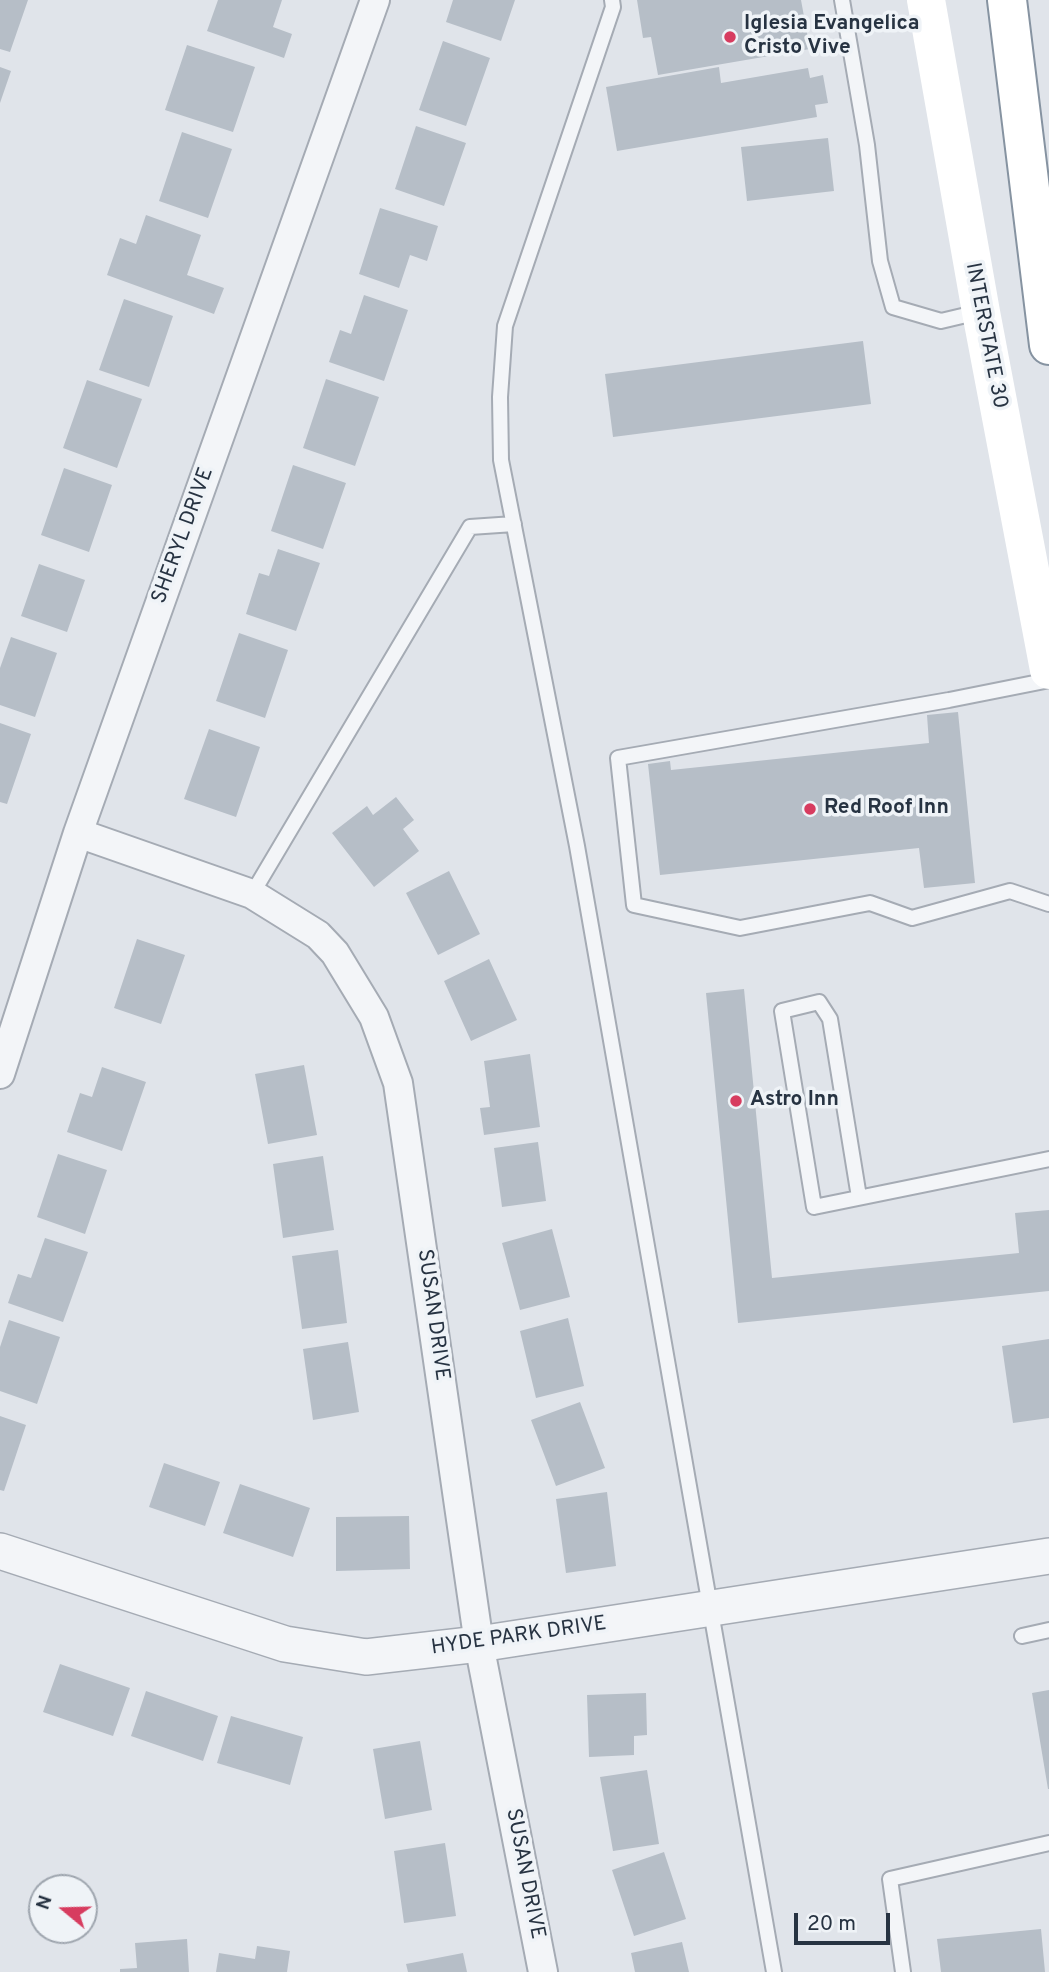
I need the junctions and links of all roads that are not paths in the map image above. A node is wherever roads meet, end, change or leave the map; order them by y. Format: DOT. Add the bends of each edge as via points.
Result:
graph roads {
  1 [pos="375,0"];
  2 [pos="612,0"];
  3 [pos="842,0"];
  4 [pos="926,0"];
  5 [pos="1007,0"];
  6 [pos="981,312"];
  7 [pos="1049,345"];
  8 [pos="514,524"];
  9 [pos="1049,670"];
  10 [pos="1049,680"];
  11 [pos="78,833"];
  12 [pos="252,894"];
  13 [pos="1049,904"];
  14 [pos="0,1074"];
  15 [pos="1049,1159"];
  16 [pos="859,1198"];
  17 [pos="0,1551"];
  18 [pos="1049,1556"];
  19 [pos="712,1608"];
  20 [pos="1049,1630"];
  21 [pos="1022,1636"];
  22 [pos="480,1644"];
  23 [pos="1049,1843"];
  24 [pos="543,1972"];
  25 [pos="774,1972"];
  26 [pos="903,1972"];
  1 -- 11 [label="street, SHERYL DRIVE"];
  2 -- 8 [label="lane" via="505,326 501,460"];
  3 -- 6 [label="lane" via="867,145 880,261 893,307 941,321"];
  4 -- 6 [label="main road, INTERSTATE 30"];
  5 -- 7 [label="main road"];
  6 -- 9 [label="main road, INTERSTATE 30"];
  8 -- 12 [label="lane" via="470,527"];
  8 -- 19 [label="lane" via="577,846"];
  10 -- 13 [label="lane" via="618,758 634,905 740,928 870,903 912,918 1010,891"];
  11 -- 12 [label="street, SUSAN DRIVE"];
  11 -- 14 [label="street, SHERYL DRIVE"];
  12 -- 22 [label="street, SUSAN DRIVE" via="318,935 335,953 374,1017 398,1083"];
  15 -- 16 [label="lane"];
  16 -- 16 [label="lane" via="814,1207 782,1012 819,1002 830,1019"];
  17 -- 22 [label="street, HYDE PARK DRIVE" via="285,1644 366,1657"];
  18 -- 19 [label="street, HYDE PARK DRIVE"];
  19 -- 22 [label="street, HYDE PARK DRIVE"];
  19 -- 25 [label="lane"];
  20 -- 21 [label="lane"];
  22 -- 24 [label="street, SUSAN DRIVE"];
  23 -- 26 [label="lane" via="890,1879"];
}
